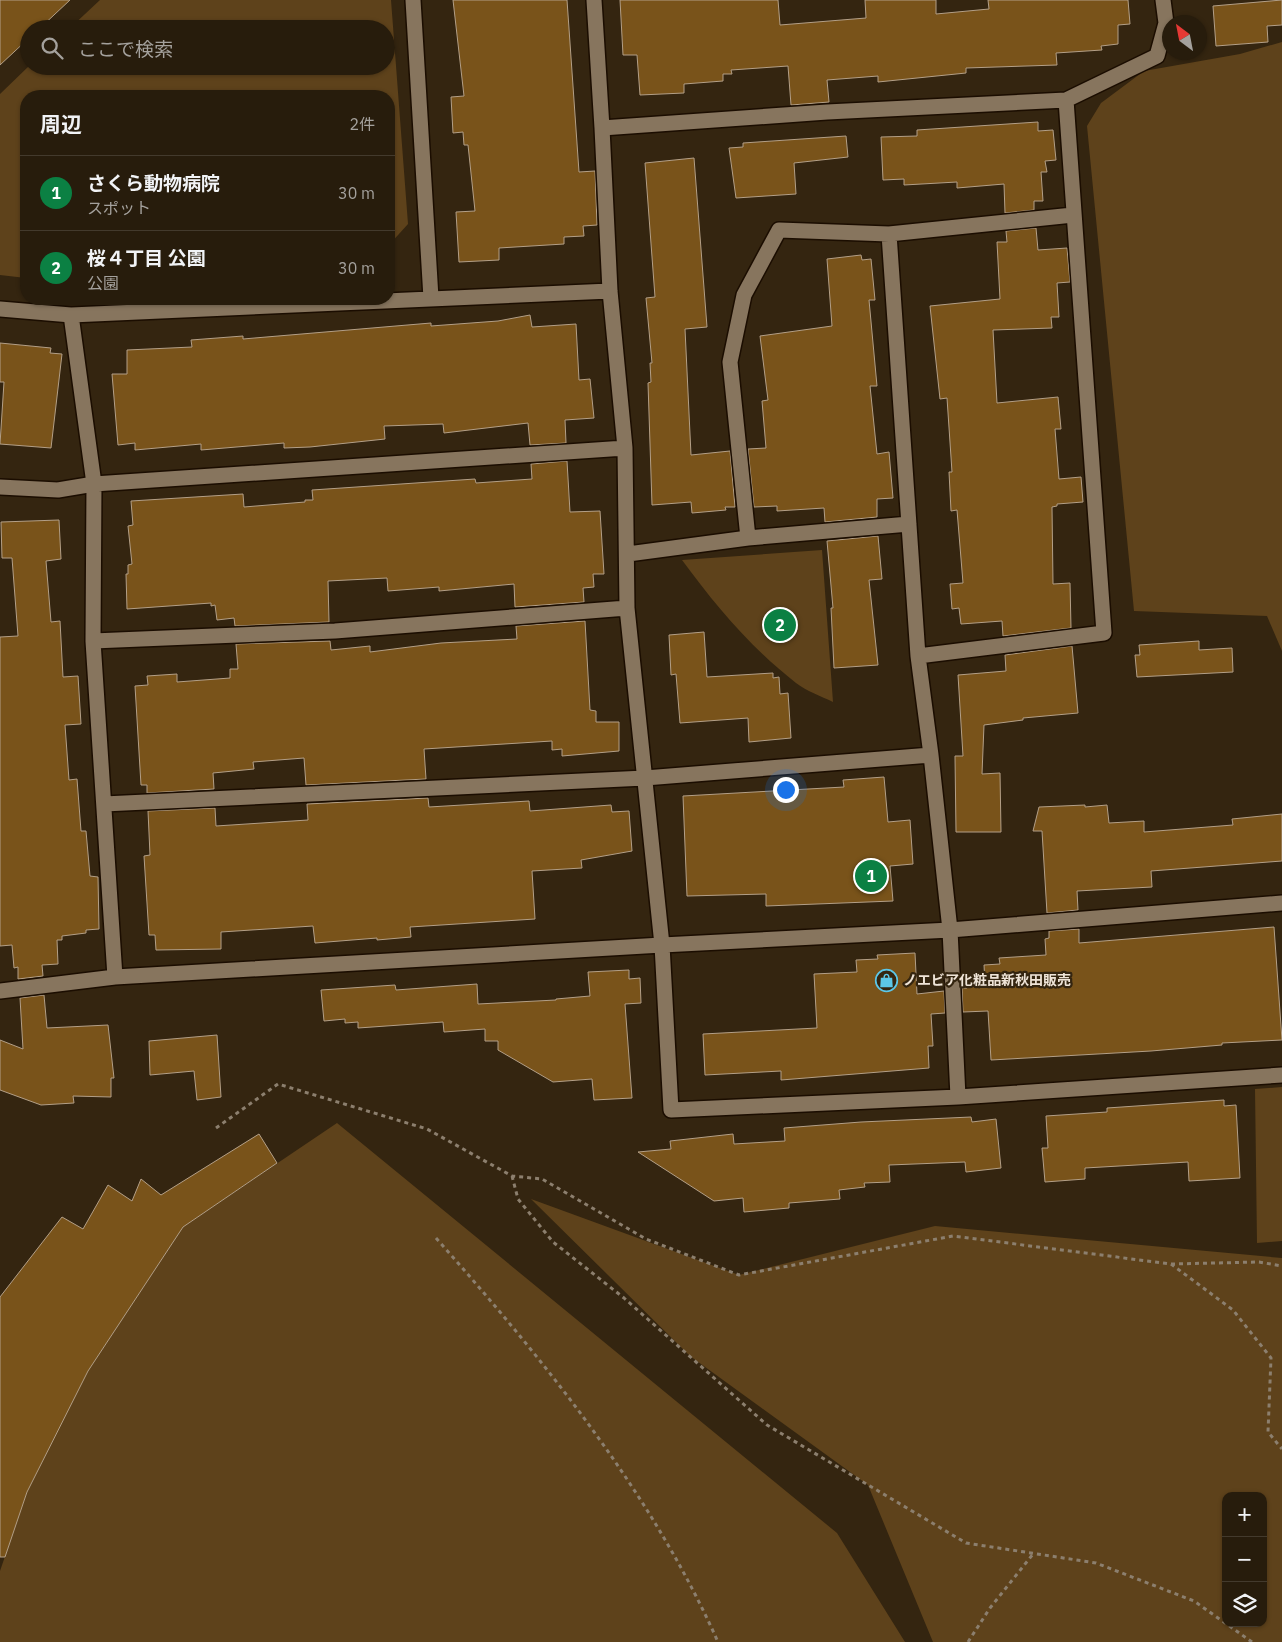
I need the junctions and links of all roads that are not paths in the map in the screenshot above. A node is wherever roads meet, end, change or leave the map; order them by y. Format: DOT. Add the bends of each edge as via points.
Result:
graph roads {
  1 [pos="413,0"];
  2 [pos="594,0"];
  3 [pos="1163,0"];
  4 [pos="1066,100"];
  5 [pos="602,128"];
  6 [pos="1073,215"];
  7 [pos="889,234"];
  8 [pos="610,291"];
  9 [pos="430,298"];
  10 [pos="395,300"];
  11 [pos="283,305"];
  12 [pos="0,309"];
  13 [pos="72,315"];
  14 [pos="625,448"];
  15 [pos="94,484"];
  16 [pos="0,487"];
  17 [pos="909,524"];
  18 [pos="748,538"];
  19 [pos="628,554"];
  20 [pos="627,608"];
  21 [pos="93,641"];
  22 [pos="918,656"];
  23 [pos="931,755"];
  24 [pos="645,778"];
  25 [pos="104,804"];
  26 [pos="1282,903"];
  27 [pos="950,930"];
  28 [pos="662,945"];
  29 [pos="115,977"];
  30 [pos="0,991"];
  31 [pos="1282,1075"];
  32 [pos="958,1097"];
  1 -- 9 [label="street"];
  2 -- 5 [label="street"];
  3 -- 4 [label="street" via="1166,22 1157,56"];
  4 -- 5 [label="street"];
  4 -- 6 [label="street"];
  5 -- 8 [label="street"];
  6 -- 7 [label="street"];
  6 -- 22 [label="street" via="1104,633"];
  7 -- 17 [label="street"];
  7 -- 18 [label="street" via="779,230 744,295 730,362"];
  8 -- 9 [label="street"];
  8 -- 14 [label="street"];
  9 -- 10 [label="street"];
  11 -- 13 [label="street"];
  12 -- 13 [label="street"];
  13 -- 15 [label="street"];
  14 -- 15 [label="street"];
  14 -- 19 [label="street"];
  15 -- 16 [label="street" via="58,490"];
  15 -- 21 [label="street"];
  17 -- 18 [label="street"];
  17 -- 22 [label="street"];
  18 -- 19 [label="street"];
  19 -- 20 [label="street"];
  20 -- 21 [label="street" via="335,631"];
  20 -- 24 [label="street"];
  21 -- 25 [label="street"];
  22 -- 23 [label="street"];
  23 -- 24 [label="street"];
  23 -- 27 [label="street"];
  24 -- 25 [label="street"];
  24 -- 28 [label="street"];
  25 -- 29 [label="street"];
  26 -- 27 [label="street"];
  27 -- 28 [label="street"];
  27 -- 32 [label="street"];
  28 -- 29 [label="street"];
  28 -- 32 [label="street" via="671,1110"];
  29 -- 30 [label="street"];
  31 -- 32 [label="street"];
}
